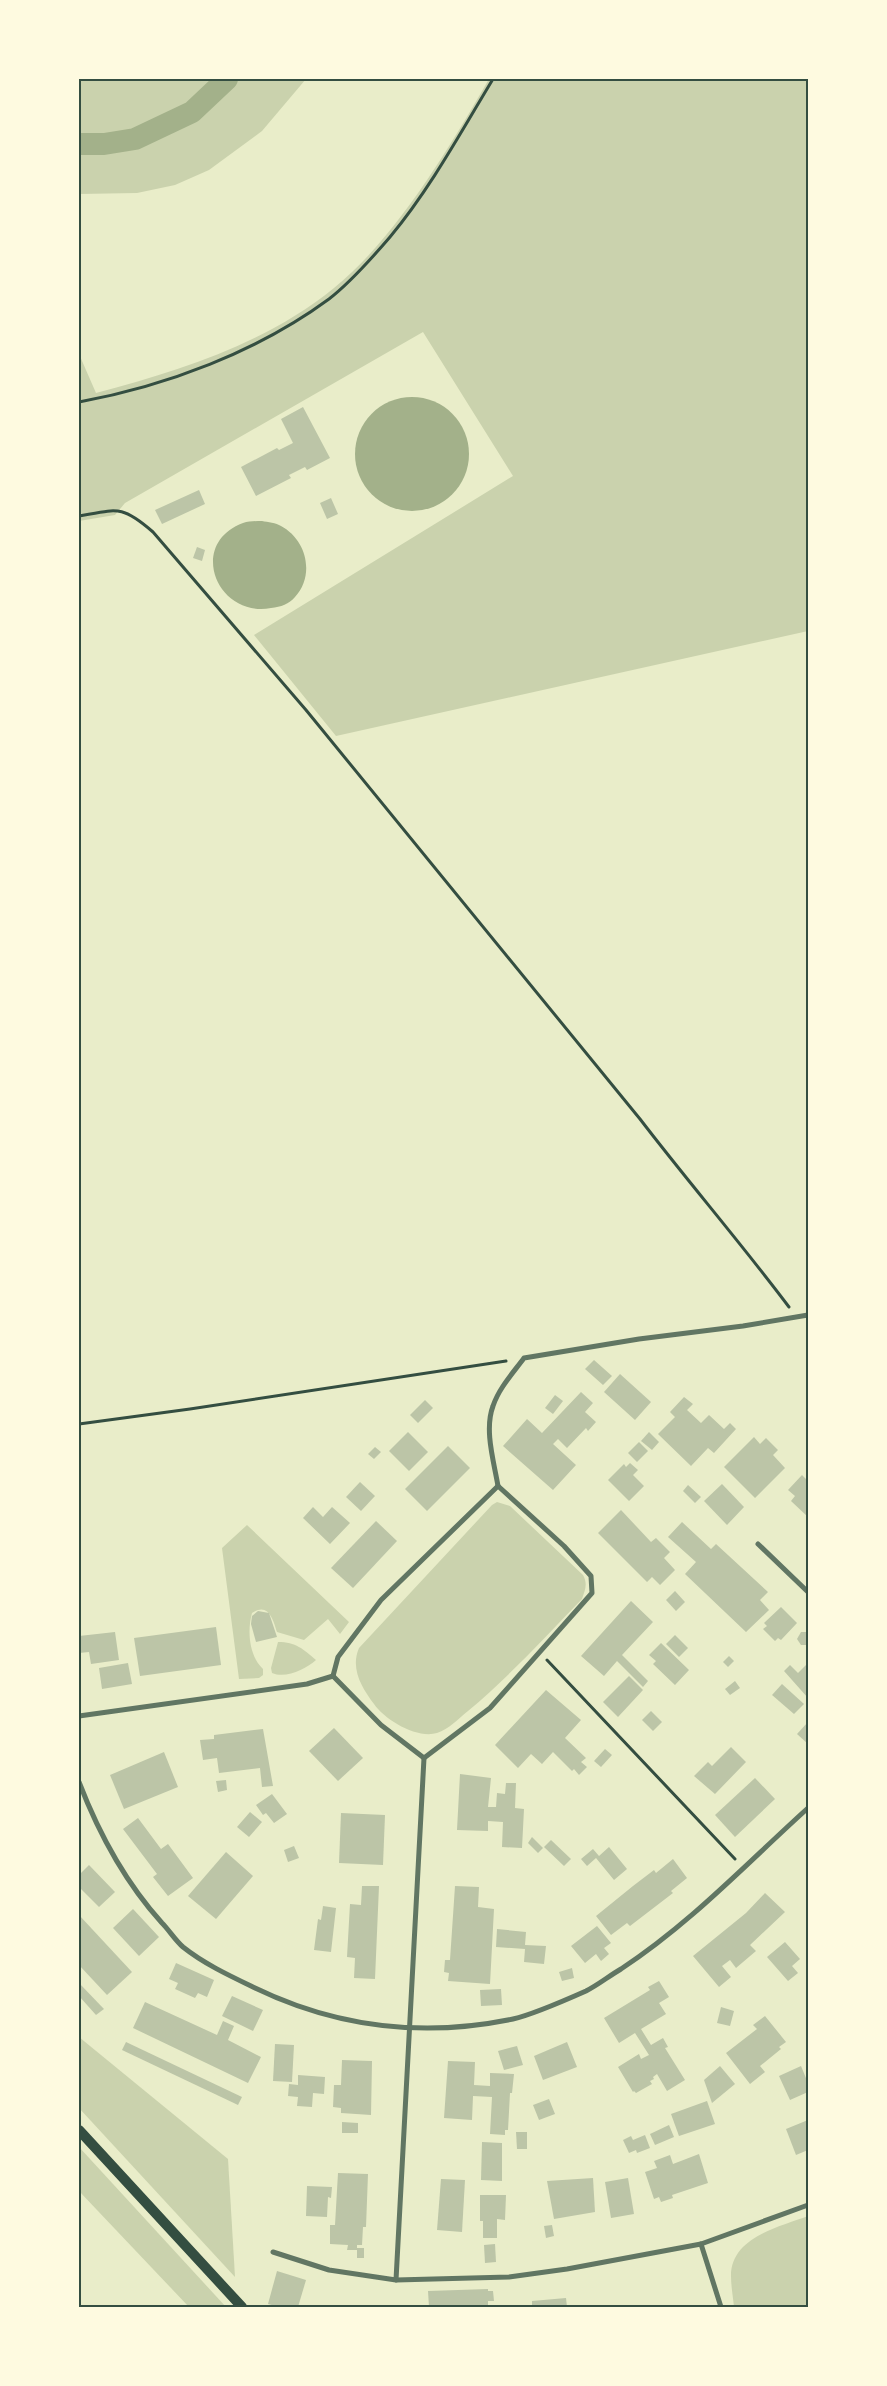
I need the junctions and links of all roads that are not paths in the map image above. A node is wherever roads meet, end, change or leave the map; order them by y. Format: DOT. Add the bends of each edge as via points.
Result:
graph roads {
  1 [pos="808,1314"];
  2 [pos="498,1486"];
  3 [pos="758,1544"];
  4 [pos="808,1592"];
  5 [pos="333,1676"];
  6 [pos="79,1716"];
  7 [pos="424,1758"];
  8 [pos="79,1782"];
  9 [pos="808,1808"];
  10 [pos="409,2028"];
  11 [pos="79,2130"];
  12 [pos="808,2206"];
  13 [pos="701,2244"];
  14 [pos="273,2252"];
  15 [pos="396,2280"];
  16 [pos="242,2307"];
  17 [pos="721,2307"];
  1 -- 2 [label="street" via="524,1358 504,1384 492,1407 490,1429"];
  2 -- 5 [label="street" via="381,1600 338,1657"];
  2 -- 7 [label="street" via="564,1546 591,1576 592,1594 490,1708"];
  3 -- 4 [label="street"];
  5 -- 6 [label="street" via="307,1684"];
  5 -- 7 [label="street" via="381,1725"];
  7 -- 10 [label="street"];
  8 -- 10 [label="street" via="105,1843 139,1898 183,1946 230,1976 301,2008 372,2026"];
  9 -- 10 [label="street" via="673,1932 587,1990 516,2019 458,2027"];
  10 -- 15 [label="street"];
  11 -- 16 [label="main road"];
  12 -- 13 [label="street"];
  13 -- 15 [label="street" via="509,2277"];
  13 -- 17 [label="street"];
  14 -- 15 [label="street" via="329,2270"];
}
